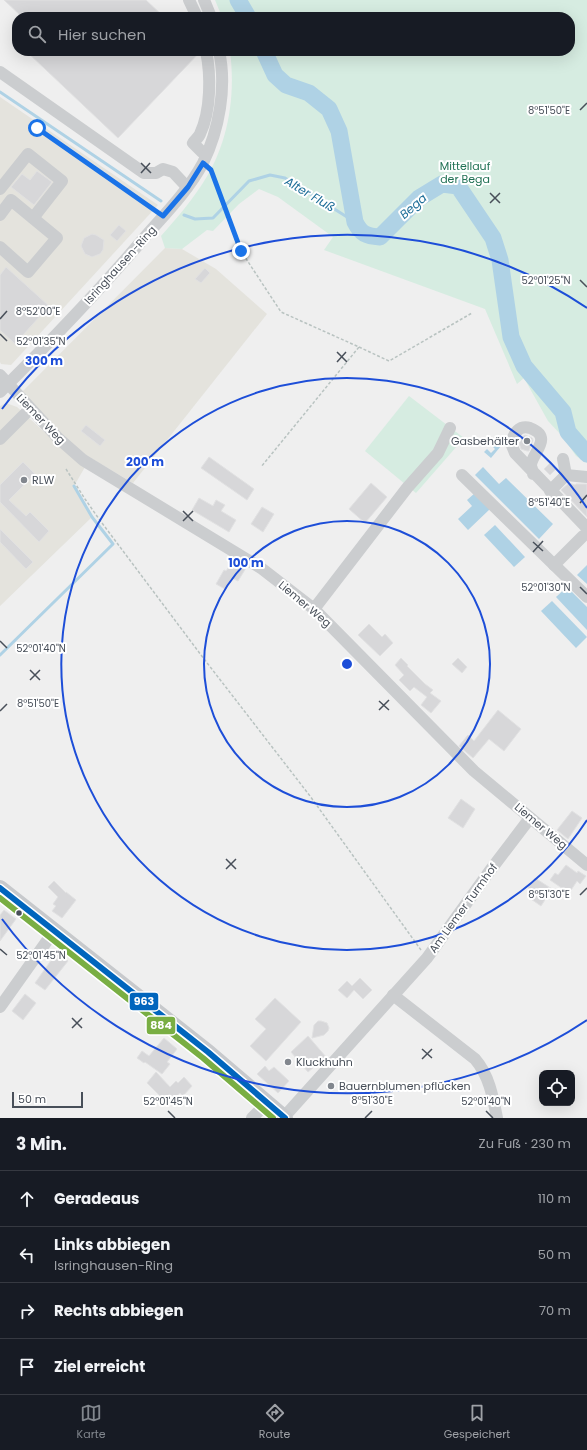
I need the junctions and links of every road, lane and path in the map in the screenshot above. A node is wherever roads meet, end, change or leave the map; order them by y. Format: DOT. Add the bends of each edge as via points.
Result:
graph roads {
  1 [pos="189,0"];
  2 [pos="204,0"];
  3 [pos="195,12"];
  4 [pos="209,12"];
  5 [pos="207,56"];
  6 [pos="220,56"];
  7 [pos="0,72"];
  8 [pos="37,128"];
  9 [pos="205,158"];
  10 [pos="188,187"];
  11 [pos="0,190"];
  12 [pos="11,200"];
  13 [pos="0,215"];
  14 [pos="163,216"];
  15 [pos="33,218"];
  16 [pos="0,247"];
  17 [pos="472,313"];
  18 [pos="359,347"];
  19 [pos="2,384"];
  20 [pos="30,409"];
  21 [pos="450,428"];
  22 [pos="0,439"];
  23 [pos="563,459"];
  24 [pos="261,467"];
  25 [pos="66,469"];
  26 [pos="533,474"];
  27 [pos="462,475"];
  28 [pos="566,475"];
  29 [pos="587,477"];
  30 [pos="550,491"];
  31 [pos="587,528"];
  32 [pos="587,534"];
  33 [pos="554,565"];
  34 [pos="587,598"];
  35 [pos="314,609"];
  36 [pos="530,818"];
  37 [pos="587,864"];
  38 [pos="0,888"];
  39 [pos="54,931"];
  40 [pos="426,958"];
  41 [pos="394,995"];
  42 [pos="0,1007"];
  43 [pos="268,1102"];
  44 [pos="285,1117"];
  45 [pos="252,1118"];
  46 [pos="497,1118"];
  1 -- 3 [label="street"];
  2 -- 4 [label="street"];
  5 -- 9 [label="street" via="209,90 205,119 200,134 192,143"];
  6 -- 9 [label="street, Isringhausen-Ring" via="222,89 218,119"];
  7 -- 10 [label="street" via="144,173 156,173 163,169 173,172"];
  8 -- 14 [label="path"];
  9 -- 10 [label="street, Isringhausen-Ring"];
  9 -- 18 [label="path" via="241,251 281,312"];
  10 -- 14 [label="street, Isringhausen-Ring"];
  11 -- 12 [label="street"];
  11 -- 15 [label="street" via="28,154 62,181"];
  12 -- 13 [label="street"];
  12 -- 15 [label="street"];
  14 -- 19 [label="street, Isringhausen-Ring" via="114,273"];
  15 -- 16 [label="street" via="57,238 28,272"];
  17 -- 18 [label="path" via="389,361"];
  18 -- 24 [label="path"];
  19 -- 20 [label="street, Liemer Weg"];
  20 -- 22 [label="street"];
  20 -- 35 [label="street, Liemer Weg" via="83,460 261,568"];
  21 -- 35 [label="street" via="438,453 407,488"];
  23 -- 28 [label="street"];
  25 -- 40 [label="path" via="96,514 201,655 310,796"];
  26 -- 30 [label="street"];
  27 -- 33 [label="street"];
  28 -- 29 [label="street"];
  28 -- 30 [label="street"];
  30 -- 31 [label="street"];
  32 -- 33 [label="street"];
  33 -- 34 [label="street"];
  35 -- 36 [label="street, Liemer Weg" via="474,771"];
  36 -- 37 [label="street, Liemer Weg"];
  36 -- 40 [label="street, Am Liemer Turmhof"];
  38 -- 39 [label="main road"];
  39 -- 42 [label="street"];
  39 -- 43 [label="main road" via="205,1049"];
  40 -- 41 [label="street, Am Liemer Turmhof"];
  41 -- 44 [label="street, Am Liemer Turmhof"];
  41 -- 46 [label="street" via="483,1068"];
  43 -- 44 [label="main road"];
  43 -- 45 [label="street"];
}
